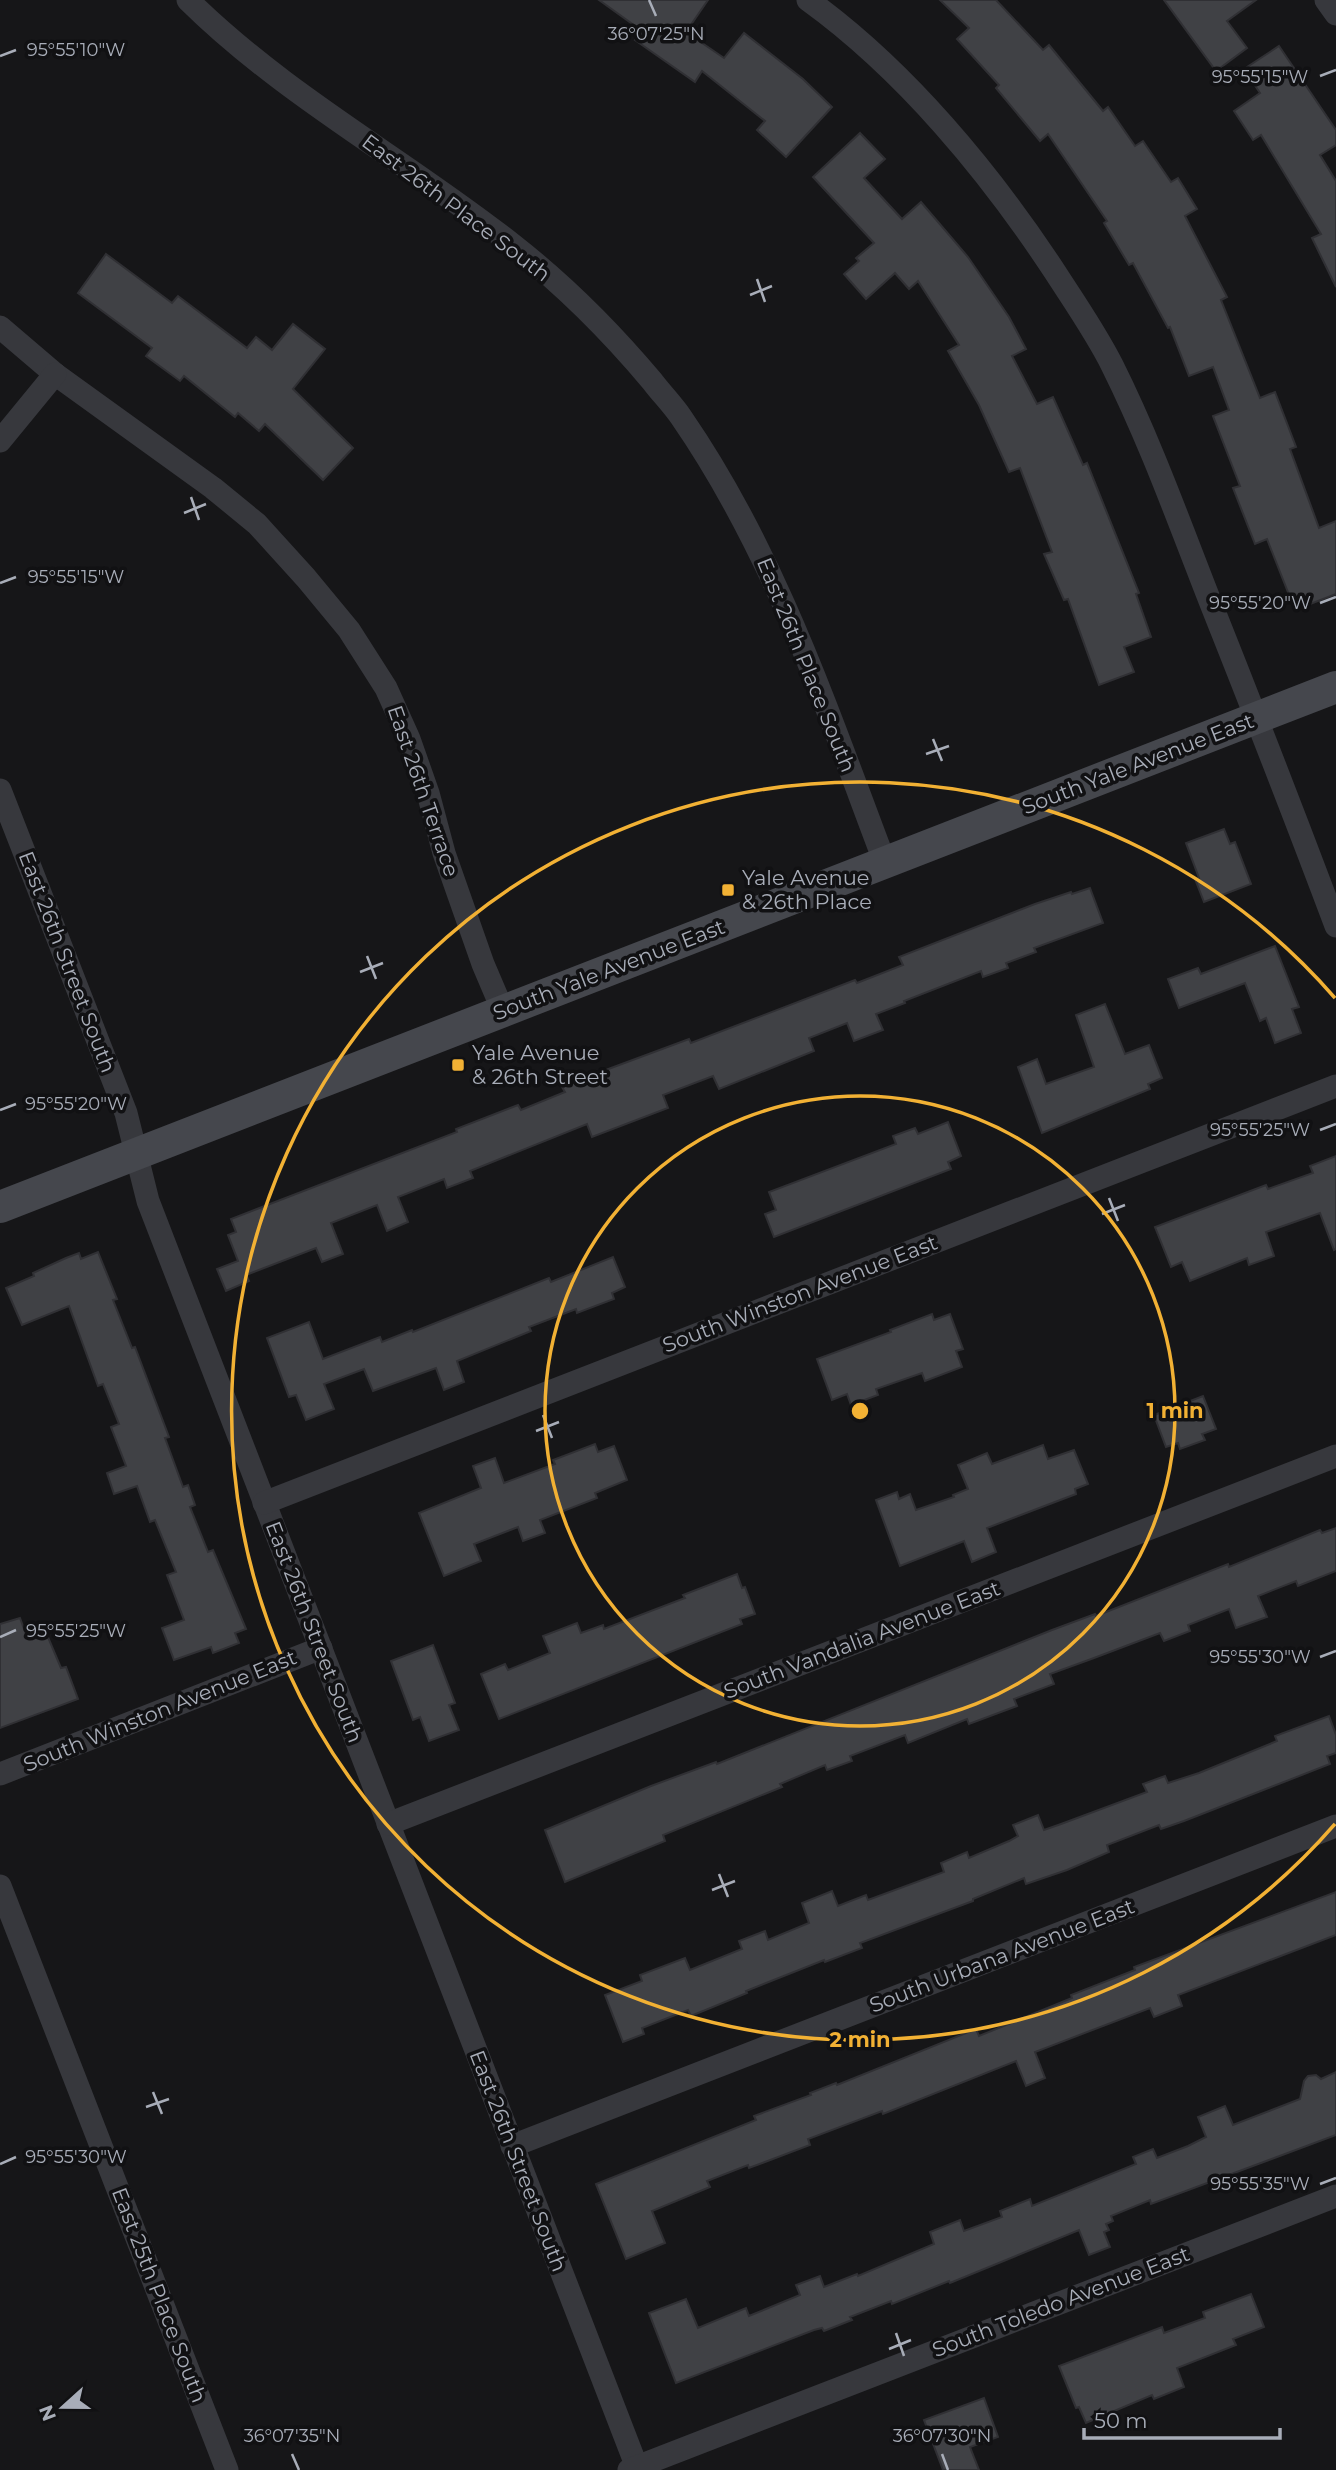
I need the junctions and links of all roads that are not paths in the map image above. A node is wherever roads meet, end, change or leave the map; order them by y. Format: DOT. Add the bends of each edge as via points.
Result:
graph roads {
  1 [pos="188,0"];
  2 [pos="808,0"];
  3 [pos="1326,0"];
  4 [pos="1336,14"];
  5 [pos="0,327"];
  6 [pos="55,374"];
  7 [pos="0,441"];
  8 [pos="1336,687"];
  9 [pos="1257,718"];
  10 [pos="0,790"];
  11 [pos="885,863"];
  12 [pos="1336,926"];
  13 [pos="503,1012"];
  14 [pos="1336,1086"];
  15 [pos="137,1154"];
  16 [pos="0,1207"];
  17 [pos="1336,1456"];
  18 [pos="264,1503"];
  19 [pos="321,1648"];
  20 [pos="0,1774"];
  21 [pos="388,1824"];
  22 [pos="1336,1826"];
  23 [pos="0,1886"];
  24 [pos="512,2146"];
  25 [pos="1336,2196"];
  26 [pos="634,2469"];
  27 [pos="227,2470"];
  1 -- 11 [label="street, East 26th Place South" via="265,66 512,245 580,303 680,415 768,567"];
  2 -- 9 [label="street" via="882,63 985,174 1079,309 1138,418"];
  3 -- 4 [label="street"];
  5 -- 6 [label="street"];
  6 -- 7 [label="street"];
  6 -- 13 [label="street, East 26th Terrace" via="257,524 349,630 386,688 409,739 444,853"];
  8 -- 9 [label="main road, South Yale Avenue East"];
  9 -- 11 [label="main road, South Yale Avenue East"];
  9 -- 12 [label="street"];
  10 -- 15 [label="street, East 26th Street South" via="127,1113"];
  11 -- 13 [label="main road, South Yale Avenue East"];
  13 -- 15 [label="main road, South Yale Avenue East"];
  14 -- 18 [label="street, South Winston Avenue East"];
  15 -- 16 [label="main road, South Yale Avenue East"];
  15 -- 18 [label="street, East 26th Street South" via="149,1201"];
  17 -- 21 [label="street, South Vandalia Avenue East"];
  18 -- 19 [label="street, East 26th Street South"];
  19 -- 20 [label="street, South Winston Avenue East"];
  19 -- 21 [label="street, East 26th Street South"];
  21 -- 24 [label="street, East 26th Street South"];
  22 -- 24 [label="street, South Urbana Avenue East"];
  23 -- 27 [label="street, East 25th Place South"];
  24 -- 26 [label="street, East 26th Street South"];
  25 -- 26 [label="street, South Toledo Avenue East"];
}
